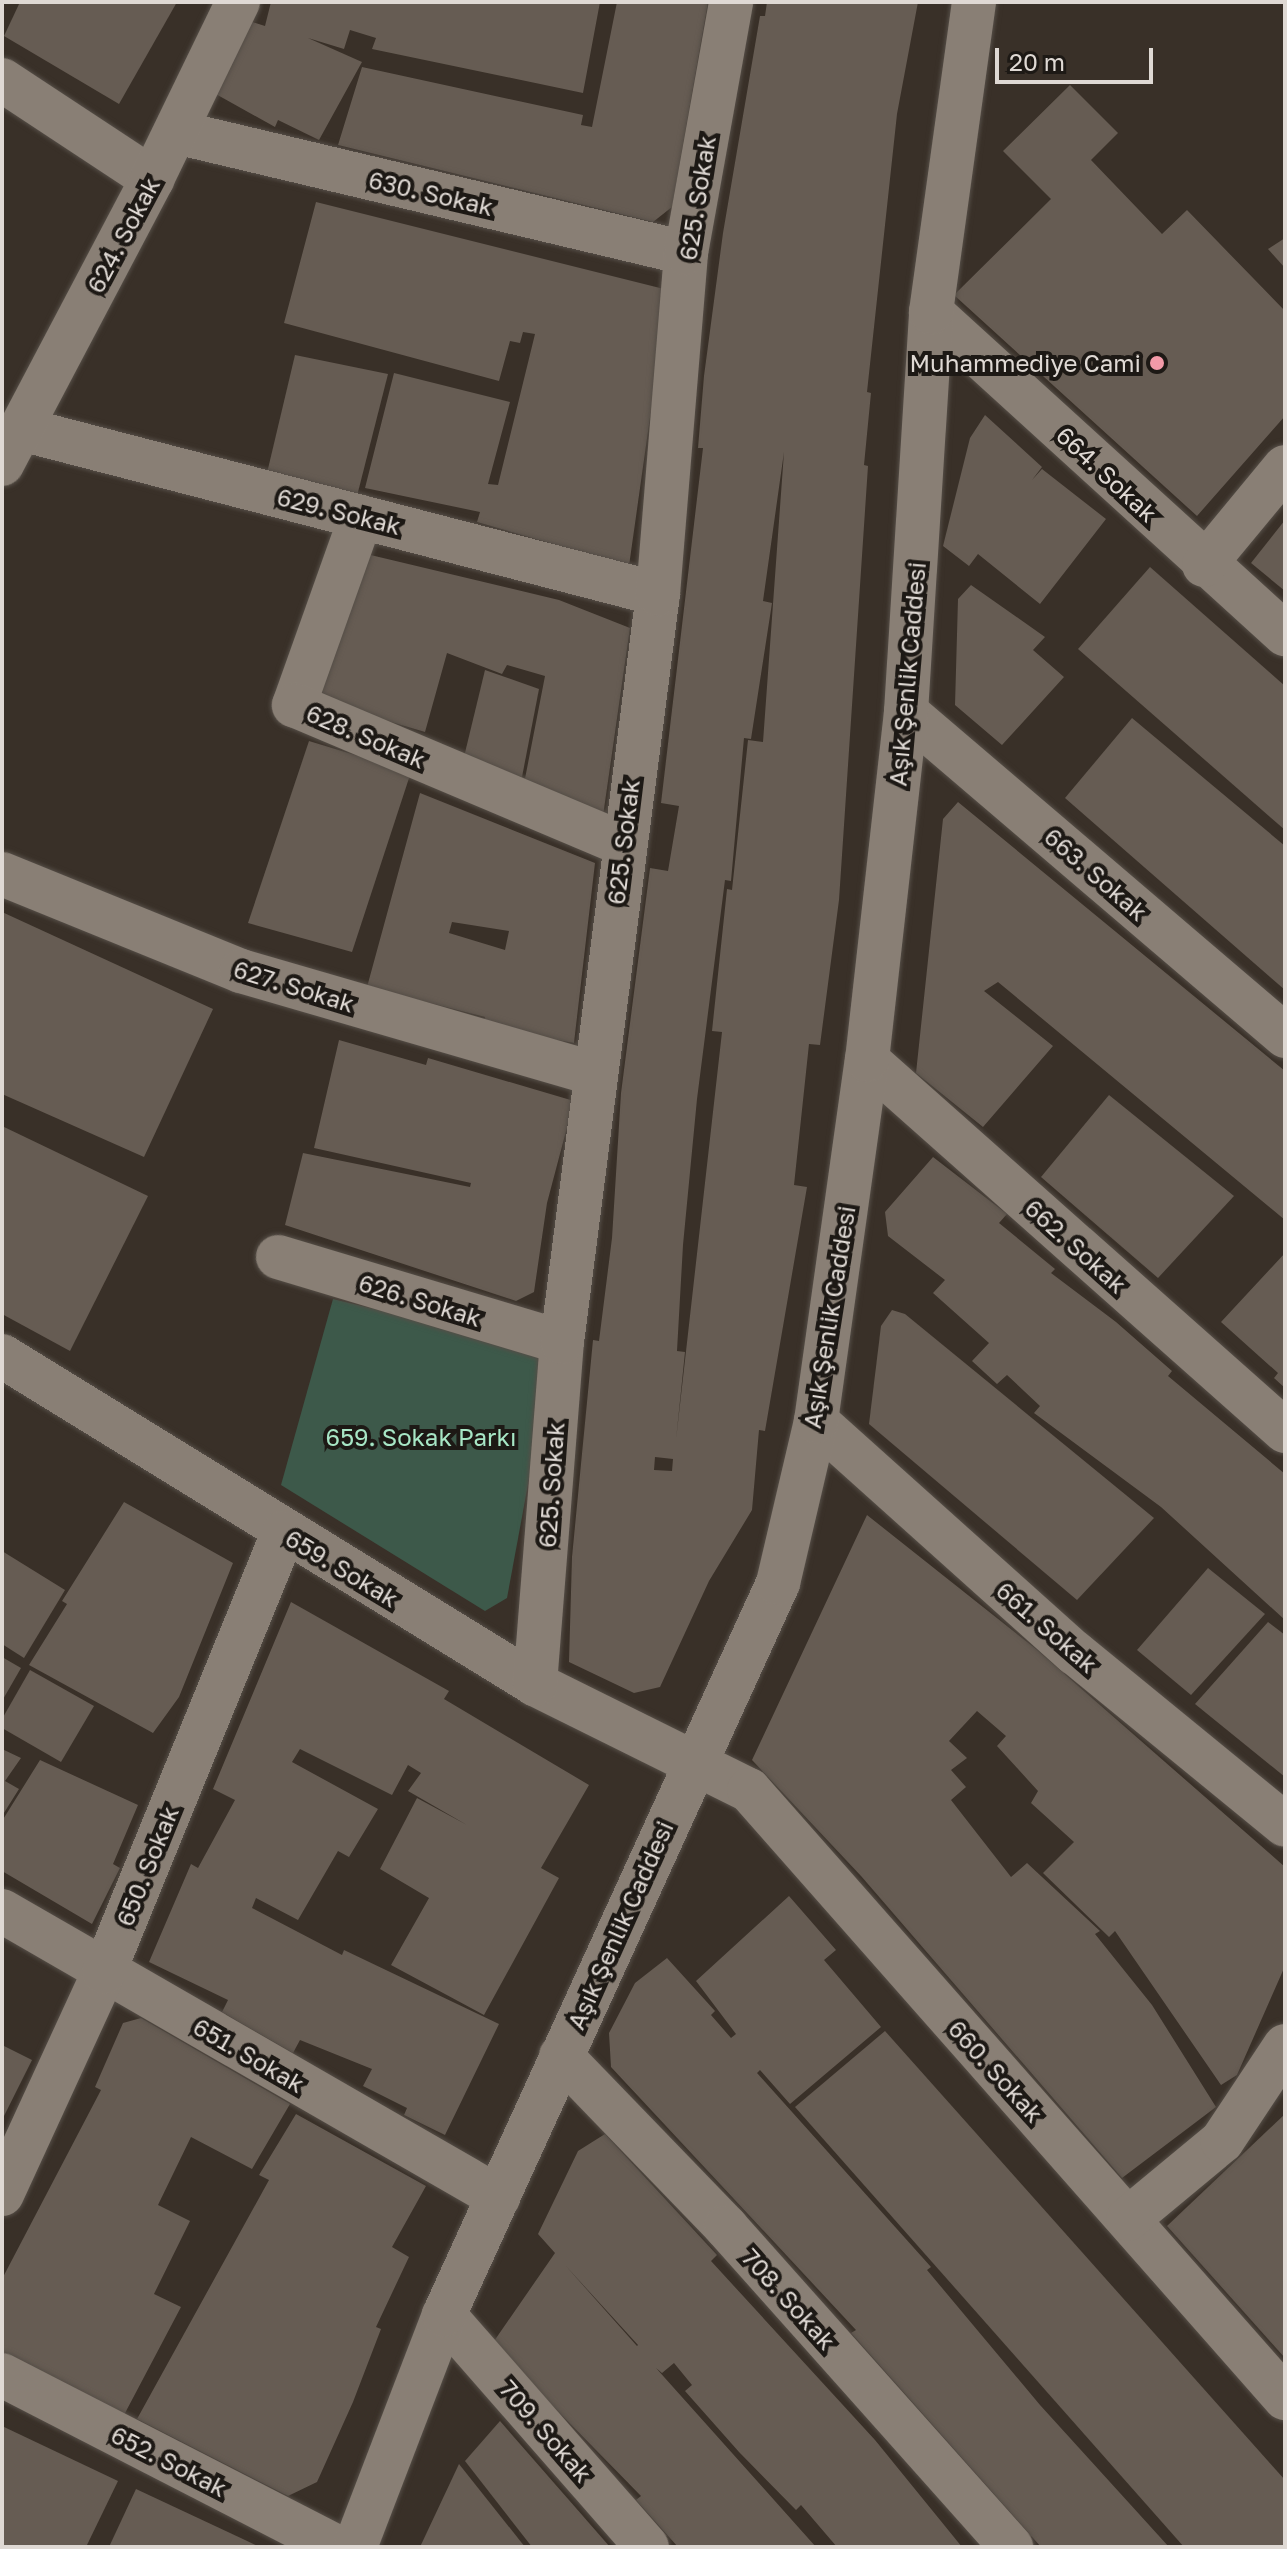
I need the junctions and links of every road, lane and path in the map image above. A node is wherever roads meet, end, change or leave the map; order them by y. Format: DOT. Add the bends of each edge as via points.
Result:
graph roads {
  1 [pos="238,2"];
  2 [pos="731,2"];
  3 [pos="974,2"];
  4 [pos="2,80"];
  5 [pos="176,132"];
  6 [pos="152,179"];
  7 [pos="686,253"];
  8 [pos="931,312"];
  9 [pos="12,447"];
  10 [pos="1285,467"];
  11 [pos="361,517"];
  12 [pos="1204,565"];
  13 [pos="658,594"];
  14 [pos="1285,634"];
  15 [pos="906,712"];
  16 [pos="623,844"];
  17 [pos="2,874"];
  18 [pos="1285,1036"];
  19 [pos="867,1060"];
  20 [pos="595,1074"];
  21 [pos="278,1257"];
  22 [pos="562,1342"];
  23 [pos="2,1356"];
  24 [pos="816,1421"];
  25 [pos="1285,1431"];
  26 [pos="283,1533"];
  27 [pos="535,1684"];
  28 [pos="694,1760"];
  29 [pos="1285,1825"];
  30 [pos="2,1911"];
  31 [pos="104,1972"];
  32 [pos="1285,2046"];
  33 [pos="561,2056"];
  34 [pos="2,2194"];
  35 [pos="498,2197"];
  36 [pos="1128,2219"];
  37 [pos="444,2315"];
  38 [pos="2,2375"];
  39 [pos="1285,2398"];
  40 [pos="336,2547"];
  41 [pos="355,2547"];
  42 [pos="647,2547"];
  43 [pos="1011,2547"];
  1 -- 5 [label="street, 624. Sokak"];
  2 -- 7 [label="street, 625. Sokak"];
  3 -- 8 [label="street, Aşık Şenlik Caddesi"];
  4 -- 6 [label="street"];
  5 -- 6 [label="street, 624. Sokak"];
  5 -- 7 [label="street, 630. Sokak"];
  6 -- 9 [label="street, 624. Sokak"];
  7 -- 13 [label="street, 625. Sokak"];
  8 -- 12 [label="street, 664. Sokak"];
  8 -- 15 [label="street, Aşık Şenlik Caddesi"];
  9 -- 11 [label="street, 629. Sokak"];
  10 -- 12 [label="street"];
  11 -- 13 [label="street, 629. Sokak"];
  11 -- 16 [label="street, 628. Sokak" via="294,705"];
  12 -- 14 [label="street, 664. Sokak"];
  13 -- 16 [label="street, 625. Sokak"];
  15 -- 18 [label="street, 663. Sokak"];
  15 -- 19 [label="street, Aşık Şenlik Caddesi"];
  16 -- 20 [label="street, 625. Sokak"];
  17 -- 20 [label="street, 627. Sokak" via="241,971"];
  19 -- 24 [label="street, Aşık Şenlik Caddesi"];
  19 -- 25 [label="street, 662. Sokak"];
  20 -- 22 [label="street, 625. Sokak"];
  21 -- 22 [label="street, 626. Sokak"];
  22 -- 27 [label="street, 625. Sokak"];
  23 -- 26 [label="street, 659. Sokak"];
  24 -- 28 [label="street, Aşık Şenlik Caddesi" via="778,1583"];
  24 -- 29 [label="street, 661. Sokak" via="1075,1653"];
  26 -- 27 [label="street, 659. Sokak"];
  26 -- 31 [label="street, 650. Sokak"];
  27 -- 28 [label="street, 659. Sokak"];
  28 -- 33 [label="street, Aşık Şenlik Caddesi"];
  28 -- 36 [label="street, 660. Sokak" via="749,1790"];
  30 -- 31 [label="street, 651. Sokak"];
  31 -- 34 [label="street, 650. Sokak"];
  31 -- 35 [label="street, 651. Sokak"];
  32 -- 36 [label="street" via="1222,2141"];
  33 -- 35 [label="street, Aşık Şenlik Caddesi"];
  33 -- 43 [label="street, 708. Sokak" via="726,2227"];
  35 -- 37 [label="street, Aşık Şenlik Caddesi"];
  36 -- 39 [label="street, 660. Sokak"];
  37 -- 41 [label="street, Aşık Şenlik Caddesi"];
  37 -- 42 [label="street, 709. Sokak"];
  38 -- 40 [label="street, 652. Sokak"];
}
